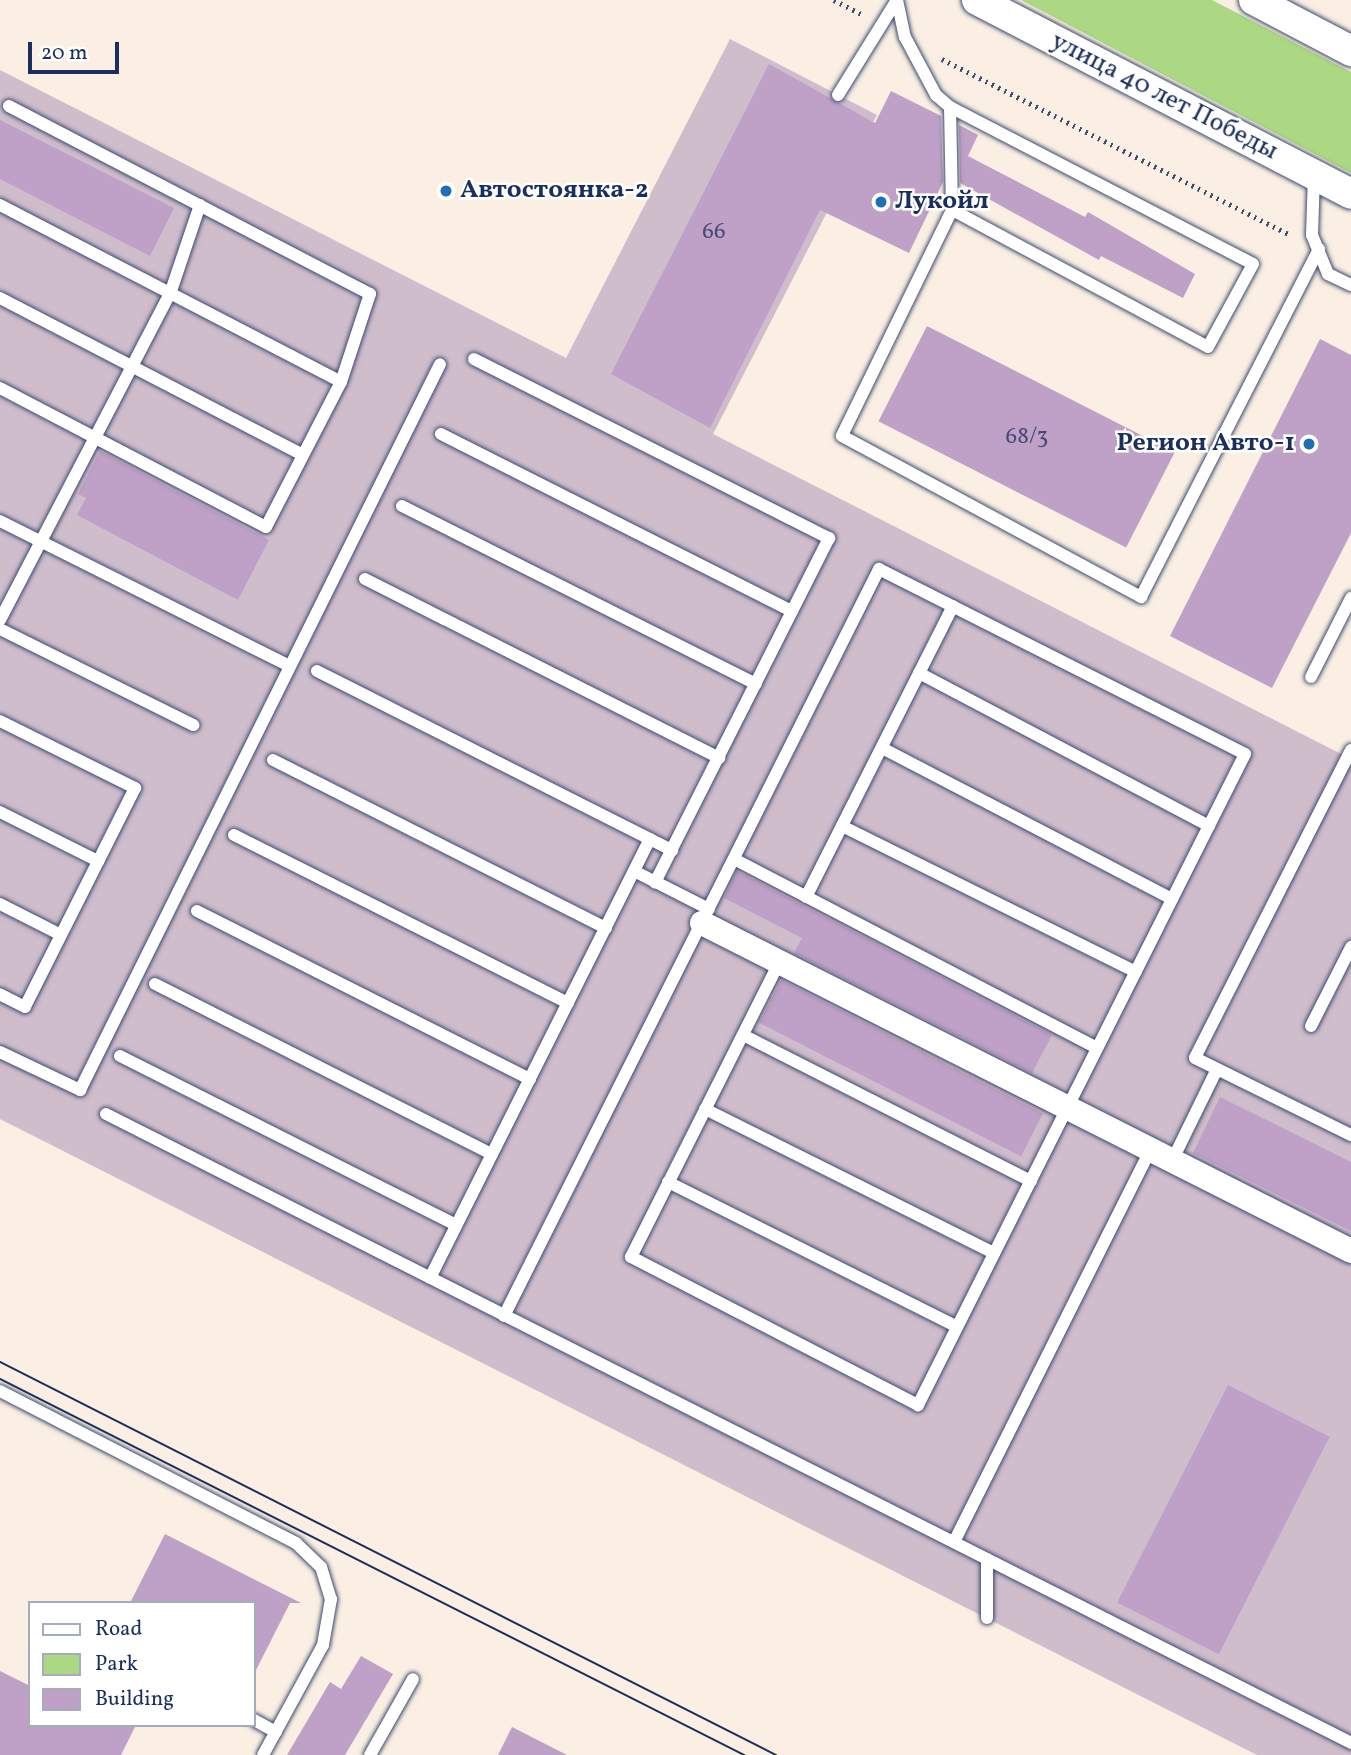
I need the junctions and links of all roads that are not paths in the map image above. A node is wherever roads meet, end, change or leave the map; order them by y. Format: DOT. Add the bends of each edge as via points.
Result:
graph roads {
  1 [pos="897,0"];
  2 [pos="976,0"];
  3 [pos="1254,0"];
  4 [pos="1351,51"];
  5 [pos="838,95"];
  6 [pos="9,106"];
  7 [pos="950,107"];
  8 [pos="1314,175"];
  9 [pos="1351,194"];
  10 [pos="0,205"];
  11 [pos="200,205"];
  12 [pos="952,210"];
  13 [pos="1320,249"];
  14 [pos="1351,285"];
  15 [pos="170,293"];
  16 [pos="0,298"];
  17 [pos="474,359"];
  18 [pos="440,364"];
  19 [pos="132,366"];
  20 [pos="341,382"];
  21 [pos="0,388"];
  22 [pos="441,434"];
  23 [pos="94,437"];
  24 [pos="303,455"];
  25 [pos="402,506"];
  26 [pos="0,521"];
  27 [pos="40,541"];
  28 [pos="365,579"];
  29 [pos="1351,598"];
  30 [pos="953,606"];
  31 [pos="792,611"];
  32 [pos="0,620"];
  33 [pos="0,629"];
  34 [pos="289,666"];
  35 [pos="317,671"];
  36 [pos="919,673"];
  37 [pos="1311,677"];
  38 [pos="755,684"];
  39 [pos="0,721"];
  40 [pos="193,725"];
  41 [pos="882,747"];
  42 [pos="1351,750"];
  43 [pos="719,758"];
  44 [pos="273,760"];
  45 [pos="0,812"];
  46 [pos="842,825"];
  47 [pos="1209,826"];
  48 [pos="234,835"];
  49 [pos="650,839"];
  50 [pos="672,850"];
  51 [pos="734,859"];
  52 [pos="98,861"];
  53 [pos="634,871"];
  54 [pos="655,882"];
  55 [pos="806,897"];
  56 [pos="1172,899"];
  57 [pos="0,904"];
  58 [pos="197,911"];
  59 [pos="705,916"];
  60 [pos="606,928"];
  61 [pos="61,935"];
  62 [pos="1351,947"];
  63 [pos="779,962"];
  64 [pos="1136,972"];
  65 [pos="155,984"];
  66 [pos="0,994"];
  67 [pos="568,1003"];
  68 [pos="1311,1026"];
  69 [pos="743,1035"];
  70 [pos="1097,1048"];
  71 [pos="0,1052"];
  72 [pos="120,1056"];
  73 [pos="1217,1069"];
  74 [pos="530,1079"];
  75 [pos="1068,1108"];
  76 [pos="705,1109"];
  77 [pos="106,1114"];
  78 [pos="1351,1135"];
  79 [pos="492,1154"];
  80 [pos="1161,1155"];
  81 [pos="1031,1181"];
  82 [pos="668,1182"];
  83 [pos="456,1225"];
  84 [pos="1351,1251"];
  85 [pos="994,1252"];
  86 [pos="430,1278"];
  87 [pos="505,1315"];
  88 [pos="957,1327"];
  89 [pos="0,1391"];
  90 [pos="954,1542"];
  91 [pos="986,1559"];
  92 [pos="987,1618"];
  93 [pos="413,1679"];
  94 [pos="256,1721"];
  95 [pos="276,1732"];
  96 [pos="1351,1743"];
  97 [pos="263,1755"];
  98 [pos="370,1755"];
  1 -- 5 [label="lane"];
  1 -- 7 [label="lane" via="905,37 936,95"];
  2 -- 8 [label="street, улица 40 лет Победы"];
  3 -- 4 [label="street"];
  6 -- 11 [label="lane"];
  7 -- 12 [label="lane"];
  7 -- 12 [label="lane" via="1253,264 1208,347"];
  8 -- 9 [label="street, улица 40 лет Победы"];
  8 -- 13 [label="lane" via="1312,235"];
  10 -- 15 [label="lane"];
  11 -- 15 [label="lane"];
  11 -- 20 [label="lane" via="370,294"];
  12 -- 13 [label="lane" via="842,436 1141,597"];
  13 -- 14 [label="lane" via="1328,274"];
  15 -- 19 [label="lane"];
  15 -- 20 [label="lane"];
  16 -- 19 [label="lane"];
  17 -- 31 [label="lane" via="829,538"];
  18 -- 34 [label="lane"];
  19 -- 23 [label="lane"];
  19 -- 24 [label="lane"];
  20 -- 24 [label="lane"];
  21 -- 23 [label="lane"];
  22 -- 31 [label="lane"];
  23 -- 24 [label="lane" via="266,527"];
  23 -- 27 [label="lane"];
  25 -- 38 [label="lane"];
  26 -- 27 [label="lane"];
  27 -- 32 [label="lane"];
  27 -- 34 [label="lane"];
  28 -- 43 [label="lane"];
  29 -- 37 [label="lane"];
  30 -- 36 [label="lane"];
  30 -- 47 [label="lane" via="1245,754"];
  30 -- 51 [label="lane" via="879,569"];
  31 -- 38 [label="lane"];
  33 -- 40 [label="lane"];
  34 -- 71 [label="lane" via="80,1090"];
  35 -- 49 [label="lane"];
  36 -- 41 [label="lane"];
  36 -- 47 [label="lane"];
  38 -- 43 [label="lane"];
  39 -- 52 [label="lane" via="135,788"];
  41 -- 46 [label="lane"];
  41 -- 56 [label="lane"];
  42 -- 73 [label="lane" via="1195,1058"];
  43 -- 50 [label="lane"];
  44 -- 60 [label="lane"];
  45 -- 52 [label="lane"];
  46 -- 55 [label="lane"];
  46 -- 64 [label="lane"];
  47 -- 56 [label="lane"];
  48 -- 67 [label="lane"];
  49 -- 50 [label="lane"];
  49 -- 53 [label="lane"];
  50 -- 54 [label="lane"];
  51 -- 55 [label="lane"];
  51 -- 59 [label="lane"];
  52 -- 61 [label="lane"];
  53 -- 54 [label="lane"];
  53 -- 60 [label="lane"];
  54 -- 59 [label="lane"];
  55 -- 70 [label="lane"];
  56 -- 64 [label="lane"];
  57 -- 61 [label="lane"];
  58 -- 74 [label="lane"];
  59 -- 63 [label="street"];
  59 -- 87 [label="lane"];
  60 -- 67 [label="lane"];
  61 -- 66 [label="lane" via="25,1007"];
  62 -- 68 [label="lane"];
  63 -- 69 [label="lane"];
  63 -- 75 [label="street"];
  64 -- 70 [label="lane"];
  65 -- 79 [label="lane"];
  67 -- 74 [label="lane"];
  69 -- 76 [label="lane"];
  69 -- 81 [label="lane"];
  70 -- 75 [label="lane"];
  72 -- 83 [label="lane"];
  73 -- 78 [label="lane"];
  73 -- 80 [label="lane"];
  74 -- 79 [label="lane"];
  75 -- 80 [label="street"];
  75 -- 81 [label="lane"];
  76 -- 82 [label="lane"];
  76 -- 85 [label="lane"];
  77 -- 86 [label="lane"];
  79 -- 83 [label="lane"];
  80 -- 84 [label="street"];
  80 -- 90 [label="lane"];
  81 -- 85 [label="lane"];
  82 -- 88 [label="lane"];
  82 -- 88 [label="lane" via="631,1257 918,1405"];
  83 -- 86 [label="lane"];
  85 -- 88 [label="lane"];
  86 -- 87 [label="lane"];
  87 -- 90 [label="lane"];
  89 -- 95 [label="lane" via="296,1543 321,1567 331,1599 323,1645"];
  90 -- 91 [label="lane"];
  91 -- 92 [label="lane"];
  91 -- 96 [label="lane"];
  93 -- 98 [label="lane"];
  94 -- 95 [label="lane"];
  95 -- 97 [label="lane"];
}
